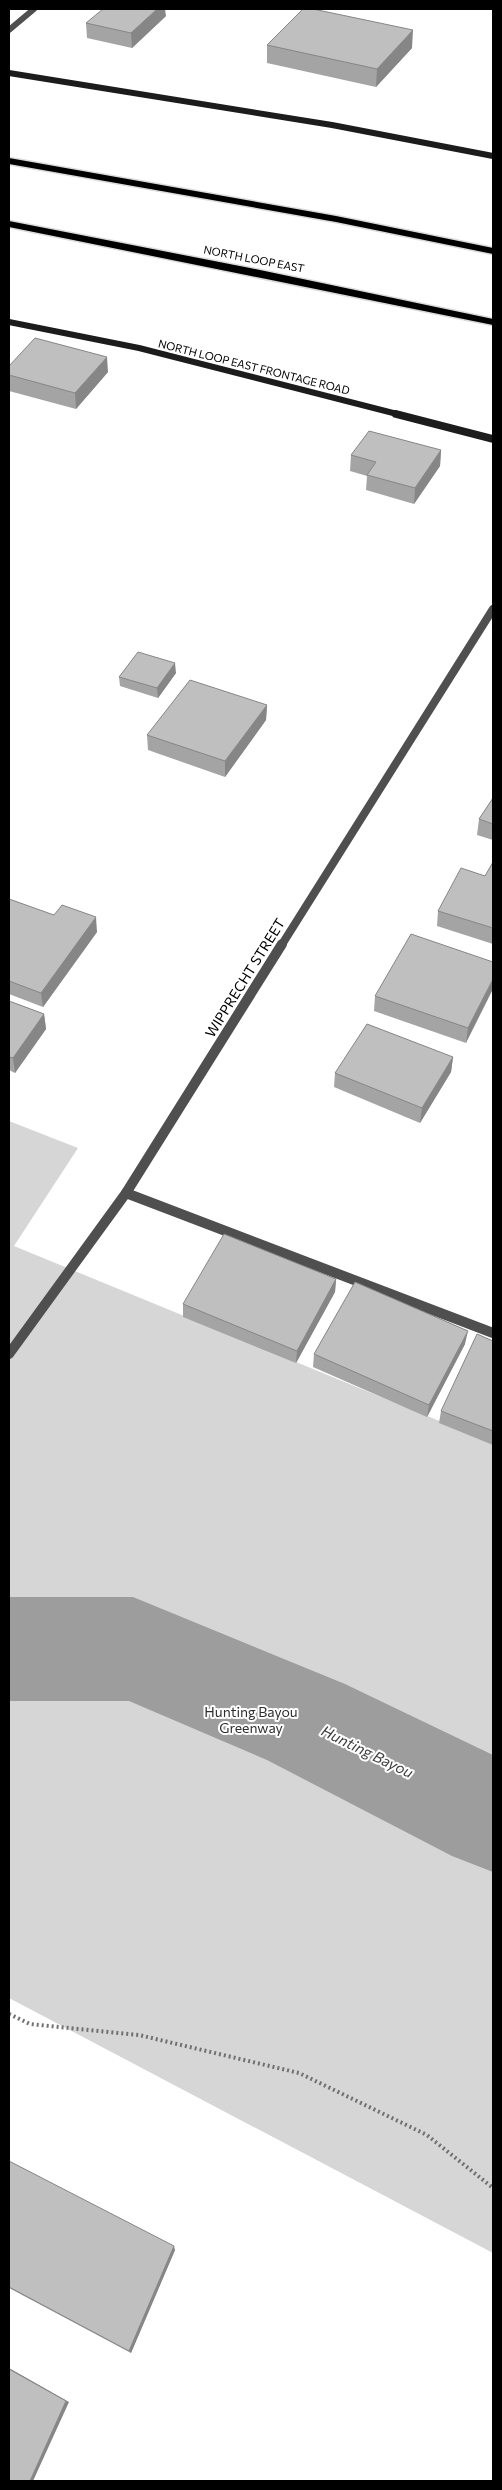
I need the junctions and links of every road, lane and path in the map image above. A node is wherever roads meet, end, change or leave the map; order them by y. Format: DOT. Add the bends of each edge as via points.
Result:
graph roads {
  1 [pos="34,9"];
  2 [pos="9,30"];
  3 [pos="9,73"];
  4 [pos="493,156"];
  5 [pos="9,161"];
  6 [pos="9,224"];
  7 [pos="493,251"];
  8 [pos="9,322"];
  9 [pos="493,322"];
  10 [pos="493,439"];
  11 [pos="493,609"];
  12 [pos="126,1194"];
  13 [pos="493,1333"];
  14 [pos="9,1354"];
  15 [pos="9,2014"];
  16 [pos="493,2188"];
  1 -- 2 [label="street"];
  3 -- 4 [label="main road" via="332,125"];
  5 -- 7 [label="highway" via="297,211"];
  6 -- 9 [label="highway, NORTH LOOP EAST"];
  8 -- 10 [label="main road, NORTH LOOP EAST FRONTAGE ROAD" via="139,348"];
  11 -- 12 [label="street, WIPPRECHT STREET"];
  12 -- 13 [label="street"];
  12 -- 14 [label="street, WIPPRECHT STREET"];
  15 -- 16 [label="path" via="30,2024 139,2035 299,2073 427,2135"];
}
